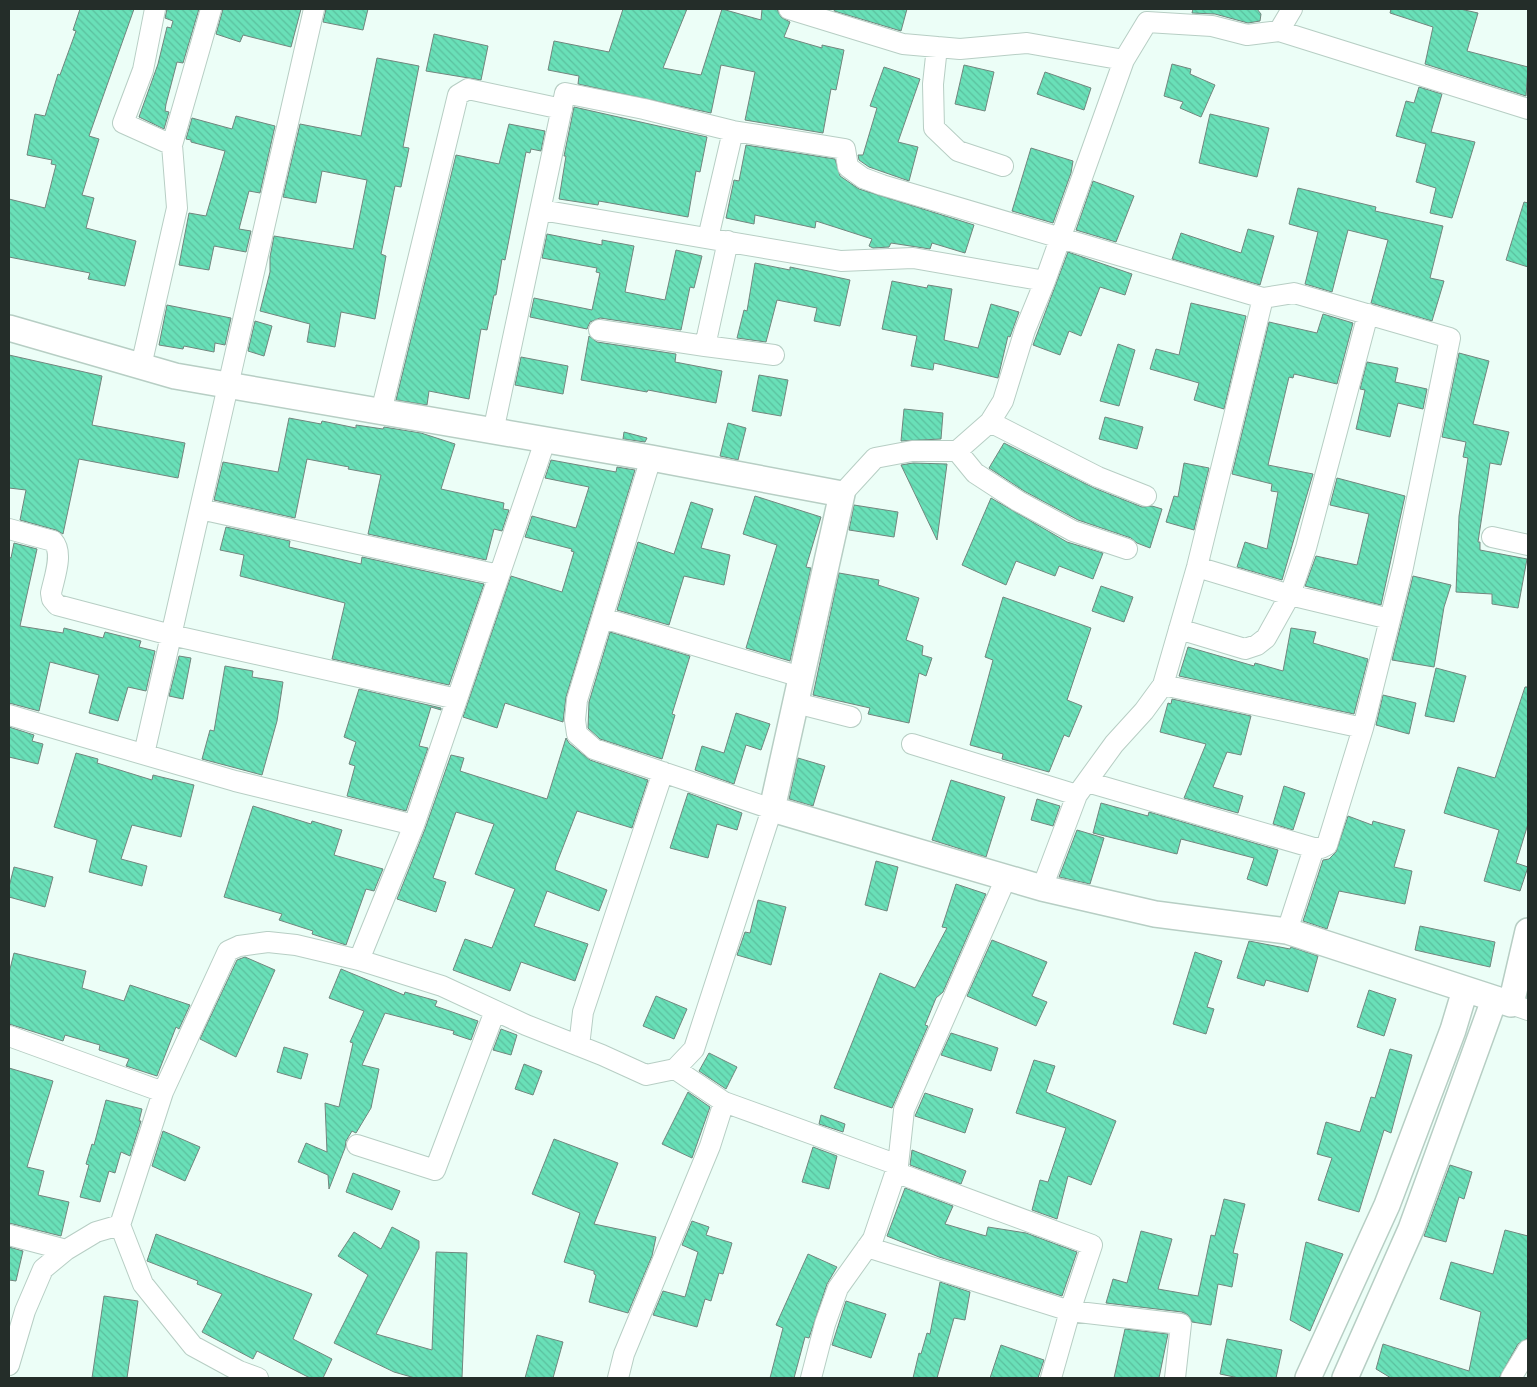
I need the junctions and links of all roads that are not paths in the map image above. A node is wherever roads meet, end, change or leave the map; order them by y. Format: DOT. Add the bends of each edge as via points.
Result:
graph roads {
  1 [pos="155,9"];
  2 [pos="211,9"];
  3 [pos="314,9"];
  4 [pos="789,9"];
  5 [pos="1292,9"];
  6 [pos="1279,31"];
  7 [pos="937,46"];
  8 [pos="1124,60"];
  9 [pos="562,109"];
  10 [pos="1528,109"];
  11 [pos="733,132"];
  12 [pos="172,145"];
  13 [pos="1003,166"];
  14 [pos="541,210"];
  15 [pos="708,238"];
  16 [pos="1060,239"];
  17 [pos="728,241"];
  18 [pos="1045,281"];
  19 [pos="1263,298"];
  20 [pos="1368,314"];
  21 [pos="9,328"];
  22 [pos="599,330"];
  23 [pos="705,346"];
  24 [pos="774,355"];
  25 [pos="141,366"];
  26 [pos="228,386"];
  27 [pos="381,412"];
  28 [pos="990,422"];
  29 [pos="493,432"];
  30 [pos="545,441"];
  31 [pos="957,452"];
  32 [pos="651,458"];
  33 [pos="842,494"];
  34 [pos="1146,496"];
  35 [pos="200,509"];
  36 [pos="9,529"];
  37 [pos="1492,537"];
  38 [pos="1528,545"];
  39 [pos="1127,549"];
  40 [pos="1197,567"];
  41 [pos="499,575"];
  42 [pos="1290,595"];
  43 [pos="603,618"];
  44 [pos="1390,619"];
  45 [pos="1179,629"];
  46 [pos="171,635"];
  47 [pos="802,677"];
  48 [pos="1163,685"];
  49 [pos="456,699"];
  50 [pos="796,703"];
  51 [pos="9,715"];
  52 [pos="851,717"];
  53 [pos="1363,728"];
  54 [pos="912,744"];
  55 [pos="144,754"];
  56 [pos="663,772"];
  57 [pos="1082,788"];
  58 [pos="772,809"];
  59 [pos="414,825"];
  60 [pos="1314,848"];
  61 [pos="1006,878"];
  62 [pos="1042,888"];
  63 [pos="1287,931"];
  64 [pos="1528,931"];
  65 [pos="359,960"];
  66 [pos="1465,990"];
  67 [pos="1511,1005"];
  68 [pos="495,1011"];
  69 [pos="9,1036"];
  70 [pos="579,1046"];
  71 [pos="675,1069"];
  72 [pos="164,1092"];
  73 [pos="724,1102"];
  74 [pos="357,1145"];
  75 [pos="896,1168"];
  76 [pos="120,1225"];
  77 [pos="9,1236"];
  78 [pos="867,1247"];
  79 [pos="66,1250"];
  80 [pos="1070,1311"];
  81 [pos="1528,1350"];
  82 [pos="9,1364"];
  83 [pos="258,1378"];
  84 [pos="618,1378"];
  85 [pos="811,1378"];
  86 [pos="1051,1378"];
  87 [pos="1175,1378"];
  88 [pos="1308,1378"];
  89 [pos="1345,1378"];
  90 [pos="1511,1378"];
  1 -- 12 [label="street" via="143,70 123,122"];
  2 -- 12 [label="street"];
  3 -- 26 [label="street"];
  4 -- 7 [label="street" via="903,44"];
  5 -- 6 [label="street"];
  6 -- 8 [label="street" via="1247,35 1212,26 1148,22"];
  6 -- 10 [label="street"];
  7 -- 8 [label="street" via="960,49 1027,43"];
  7 -- 13 [label="street" via="933,84 934,128 958,151"];
  8 -- 16 [label="street"];
  9 -- 11 [label="street" via="565,93"];
  9 -- 14 [label="street"];
  9 -- 27 [label="street" via="468,90 458,95"];
  11 -- 15 [label="street"];
  11 -- 16 [label="street" via="845,149 848,168 863,178"];
  12 -- 25 [label="street" via="177,208"];
  14 -- 15 [label="street"];
  14 -- 29 [label="street"];
  15 -- 17 [label="street"];
  16 -- 18 [label="street"];
  16 -- 19 [label="street"];
  17 -- 18 [label="street" via="841,261 913,258"];
  17 -- 23 [label="street"];
  18 -- 28 [label="street" via="1002,401"];
  19 -- 20 [label="street" via="1294,293"];
  19 -- 40 [label="street"];
  20 -- 42 [label="street" via="1306,548"];
  20 -- 44 [label="street" via="1450,338"];
  21 -- 25 [label="street"];
  22 -- 23 [label="street"];
  23 -- 24 [label="street"];
  25 -- 26 [label="street"];
  26 -- 27 [label="street"];
  26 -- 35 [label="street"];
  27 -- 29 [label="street"];
  28 -- 31 [label="street"];
  28 -- 34 [label="street" via="1089,473"];
  29 -- 30 [label="street"];
  30 -- 32 [label="street"];
  30 -- 41 [label="street"];
  31 -- 33 [label="street" via="912,451 875,458"];
  31 -- 39 [label="street" via="975,473 1018,501 1073,531"];
  32 -- 33 [label="street"];
  32 -- 43 [label="street"];
  33 -- 47 [label="street"];
  35 -- 41 [label="street"];
  35 -- 46 [label="street"];
  36 -- 46 [label="street" via="53,540 57,546 51,593 57,605"];
  37 -- 38 [label="street"];
  40 -- 42 [label="street"];
  40 -- 45 [label="street"];
  41 -- 49 [label="street"];
  42 -- 44 [label="street"];
  42 -- 45 [label="street" via="1266,638 1257,646 1245,649"];
  43 -- 47 [label="street"];
  43 -- 56 [label="street" via="577,700 577,734 594,749"];
  44 -- 53 [label="street"];
  45 -- 48 [label="street"];
  46 -- 49 [label="street"];
  46 -- 55 [label="street"];
  47 -- 50 [label="street"];
  48 -- 53 [label="street"];
  48 -- 57 [label="street"];
  49 -- 59 [label="street"];
  50 -- 52 [label="street"];
  50 -- 58 [label="street"];
  51 -- 55 [label="street"];
  53 -- 60 [label="street" via="1327,845"];
  54 -- 57 [label="street"];
  55 -- 59 [label="street" via="235,781"];
  56 -- 58 [label="street"];
  56 -- 70 [label="street" via="583,1012"];
  57 -- 60 [label="street"];
  57 -- 62 [label="street"];
  58 -- 61 [label="street"];
  58 -- 71 [label="street" via="694,1049"];
  59 -- 65 [label="street"];
  60 -- 63 [label="street"];
  61 -- 62 [label="street"];
  61 -- 75 [label="street" via="904,1110"];
  62 -- 63 [label="street" via="1155,914"];
  63 -- 66 [label="street"];
  64 -- 67 [label="street"];
  65 -- 68 [label="street" via="442,986"];
  65 -- 72 [label="street" via="268,942 228,951"];
  66 -- 67 [label="street"];
  66 -- 88 [label="street" via="1387,1205"];
  67 -- 89 [label="street"];
  68 -- 70 [label="street"];
  68 -- 74 [label="street" via="435,1170"];
  69 -- 72 [label="street"];
  70 -- 71 [label="street" via="646,1076"];
  71 -- 73 [label="street"];
  72 -- 76 [label="street"];
  73 -- 75 [label="street"];
  73 -- 84 [label="street" via="710,1146 624,1354"];
  75 -- 78 [label="street" via="873,1239"];
  75 -- 80 [label="street" via="1092,1245"];
  76 -- 79 [label="street" via="96,1232"];
  76 -- 83 [label="street" via="143,1284 193,1346"];
  77 -- 79 [label="street"];
  78 -- 80 [label="street"];
  78 -- 85 [label="street" via="838,1288"];
  79 -- 82 [label="street" via="43,1269"];
  80 -- 86 [label="street"];
  80 -- 87 [label="street" via="1181,1324"];
  81 -- 90 [label="street"];
}
